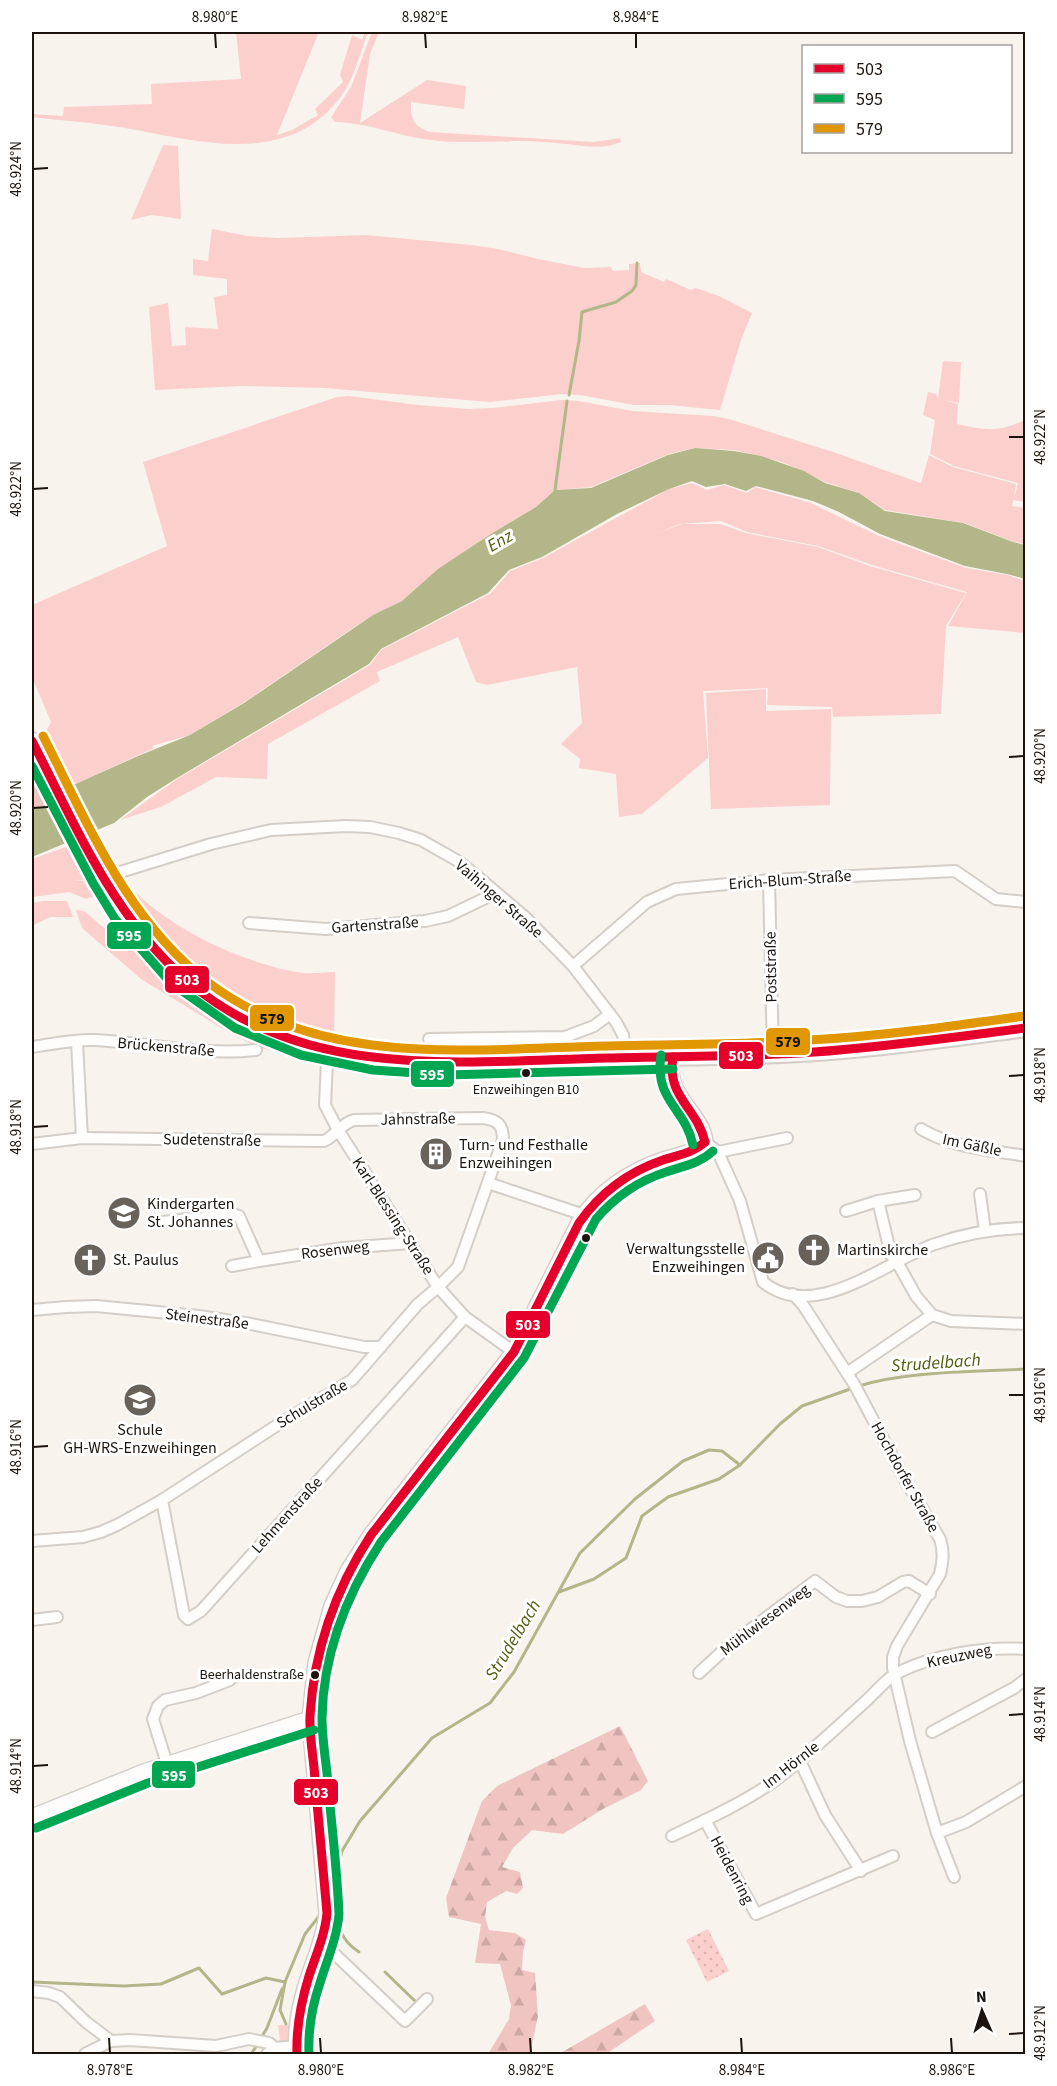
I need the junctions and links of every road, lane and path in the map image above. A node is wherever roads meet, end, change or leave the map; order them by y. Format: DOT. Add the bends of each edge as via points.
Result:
graph roads {
  1 [pos="32,741"];
  2 [pos="104,877"];
  3 [pos="769,880"];
  4 [pos="496,893"];
  5 [pos="1026,902"];
  6 [pos="249,923"];
  7 [pos="573,966"];
  8 [pos="610,1014"];
  9 [pos="1026,1028"];
  10 [pos="429,1039"];
  11 [pos="77,1042"];
  12 [pos="32,1047"];
  13 [pos="256,1050"];
  14 [pos="330,1050"];
  15 [pos="773,1054"];
  16 [pos="674,1057"];
  17 [pos="626,1058"];
  18 [pos="500,1124"];
  19 [pos="921,1129"];
  20 [pos="338,1130"];
  21 [pos="82,1138"];
  22 [pos="787,1138"];
  23 [pos="705,1142"];
  24 [pos="32,1144"];
  25 [pos="718,1152"];
  26 [pos="1026,1156"];
  27 [pos="488,1183"];
  28 [pos="980,1194"];
  29 [pos="915,1195"];
  30 [pos="878,1201"];
  31 [pos="846,1211"];
  32 [pos="584,1215"];
  33 [pos="163,1222"];
  34 [pos="1026,1228"];
  35 [pos="985,1231"];
  36 [pos="411,1243"];
  37 [pos="259,1261"];
  38 [pos="897,1262"];
  39 [pos="232,1266"];
  40 [pos="438,1287"];
  41 [pos="793,1294"];
  42 [pos="32,1311"];
  43 [pos="932,1315"];
  44 [pos="465,1317"];
  45 [pos="1026,1324"];
  46 [pos="381,1347"];
  47 [pos="514,1352"];
  48 [pos="847,1373"];
  49 [pos="162,1500"];
  50 [pos="32,1541"];
  51 [pos="930,1594"];
  52 [pos="57,1617"];
  53 [pos="32,1620"];
  54 [pos="1026,1649"];
  55 [pos="699,1673"];
  56 [pos="894,1674"];
  57 [pos="1026,1679"];
  58 [pos="230,1680"];
  59 [pos="310,1719"];
  60 [pos="932,1732"];
  61 [pos="800,1761"];
  62 [pos="167,1764"];
  63 [pos="1026,1786"];
  64 [pos="32,1817"];
  65 [pos="705,1820"];
  66 [pos="938,1833"];
  67 [pos="672,1836"];
  68 [pos="893,1856"];
  69 [pos="861,1871"];
  70 [pos="954,1877"];
  71 [pos="321,1941"];
  72 [pos="32,1991"];
  73 [pos="422,2004"];
  74 [pos="111,2042"];
  75 [pos="270,2049"];
  76 [pos="296,2050"];
  77 [pos="85,2055"];
  1 -- 2 [label="main road"];
  2 -- 4 [label="street, Vaihinger Straße" via="245,835 345,825 421,840 458,861"];
  2 -- 14 [label="main road" via="124,912 150,944 200,992 263,1029"];
  3 -- 5 [label="street, Erich-Blum-Straße" via="955,871 996,899"];
  3 -- 7 [label="street, Erich-Blum-Straße" via="676,889 657,897"];
  3 -- 15 [label="street, Poststraße"];
  4 -- 6 [label="street, Gartenstraße" via="448,916 425,921 326,929"];
  4 -- 7 [label="street, Vaihinger Straße"];
  7 -- 8 [label="street, Vaihinger Straße"];
  8 -- 10 [label="street" via="594,1026 565,1037"];
  8 -- 17 [label="street, Vaihinger Straße" via="623,1035"];
  9 -- 15 [label="main road" via="843,1050"];
  11 -- 12 [label="street, Brückenstraße"];
  11 -- 13 [label="street, Brückenstraße"];
  11 -- 21 [label="street"];
  14 -- 17 [label="main road" via="371,1058 434,1062"];
  14 -- 20 [label="street, Karl-Blessing-Straße" via="325,1105"];
  15 -- 16 [label="main road"];
  16 -- 17 [label="main road"];
  16 -- 23 [label="street" via="671,1070 675,1087 703,1132"];
  18 -- 20 [label="street, Jahnstraße" via="483,1118 354,1120"];
  18 -- 27 [label="street, Schulstraße" via="503,1140"];
  19 -- 26 [label="street, Im Gäßle" via="951,1144"];
  20 -- 21 [label="street, Sudetenstraße" via="324,1140"];
  20 -- 36 [label="street, Karl-Blessing-Straße"];
  21 -- 24 [label="street, Sudetenstraße"];
  22 -- 25 [label="street"];
  23 -- 25 [label="street"];
  23 -- 32 [label="street" via="696,1151 631,1175 602,1195"];
  25 -- 41 [label="street" via="746,1217 763,1282"];
  27 -- 32 [label="street"];
  27 -- 40 [label="street, Schulstraße" via="458,1267"];
  28 -- 35 [label="street"];
  29 -- 30 [label="street"];
  30 -- 31 [label="street"];
  30 -- 38 [label="street" via="891,1255"];
  32 -- 47 [label="street"];
  33 -- 37 [label="street" via="239,1216"];
  34 -- 35 [label="street"];
  35 -- 38 [label="street" via="934,1245"];
  36 -- 37 [label="street, Rosenweg" via="343,1248"];
  36 -- 40 [label="street, Karl-Blessing-Straße"];
  37 -- 39 [label="street, Rosenweg"];
  38 -- 41 [label="street" via="826,1294"];
  38 -- 43 [label="street"];
  40 -- 44 [label="street, Karl-Blessing-Straße"];
  40 -- 46 [label="street, Schulstraße" via="423,1298"];
  41 -- 48 [label="street, Hochdorfer Straße"];
  42 -- 46 [label="street, Steinestraße" via="96,1306 199,1316"];
  43 -- 45 [label="street" via="951,1320"];
  43 -- 48 [label="street"];
  44 -- 47 [label="street, Karl-Blessing-Straße"];
  44 -- 49 [label="street, Lehmenstraße" via="201,1611 188,1619 184,1615"];
  46 -- 49 [label="street, Schulstraße" via="352,1380"];
  47 -- 59 [label="street" via="371,1535 348,1571 321,1640"];
  48 -- 51 [label="street, Hochdorfer Straße" via="940,1539 943,1561"];
  49 -- 50 [label="street, Schulstraße" via="101,1532"];
  51 -- 55 [label="street, Mühlwiesenweg" via="909,1581 878,1597 847,1601 815,1581"];
  51 -- 56 [label="street, Hochdorfer Straße" via="897,1646"];
  52 -- 53 [label="street"];
  54 -- 56 [label="street, Kreuzweg" via="1004,1647 959,1653"];
  56 -- 61 [label="street, Im Hörnle"];
  56 -- 66 [label="street, Hochdorfer Straße"];
  57 -- 60 [label="street"];
  58 -- 62 [label="street" via="165,1700 158,1706 153,1719"];
  59 -- 62 [label="street"];
  59 -- 71 [label="street" via="327,1896 327,1919"];
  61 -- 65 [label="street, Im Hörnle" via="774,1781"];
  61 -- 69 [label="street" via="825,1815"];
  62 -- 64 [label="street"];
  63 -- 66 [label="street" via="966,1822"];
  65 -- 67 [label="street, Im Hörnle"];
  65 -- 69 [label="street, Heidenring" via="756,1914"];
  66 -- 70 [label="street, Hochdorfer Straße"];
  68 -- 69 [label="street, Heidenring"];
  71 -- 73 [label="street" via="405,2021"];
  71 -- 76 [label="street" via="301,2005"];
  72 -- 74 [label="street" via="60,1997"];
  74 -- 75 [label="street" via="216,2046 249,2038"];
  74 -- 77 [label="street"];
  75 -- 76 [label="street"];
}
